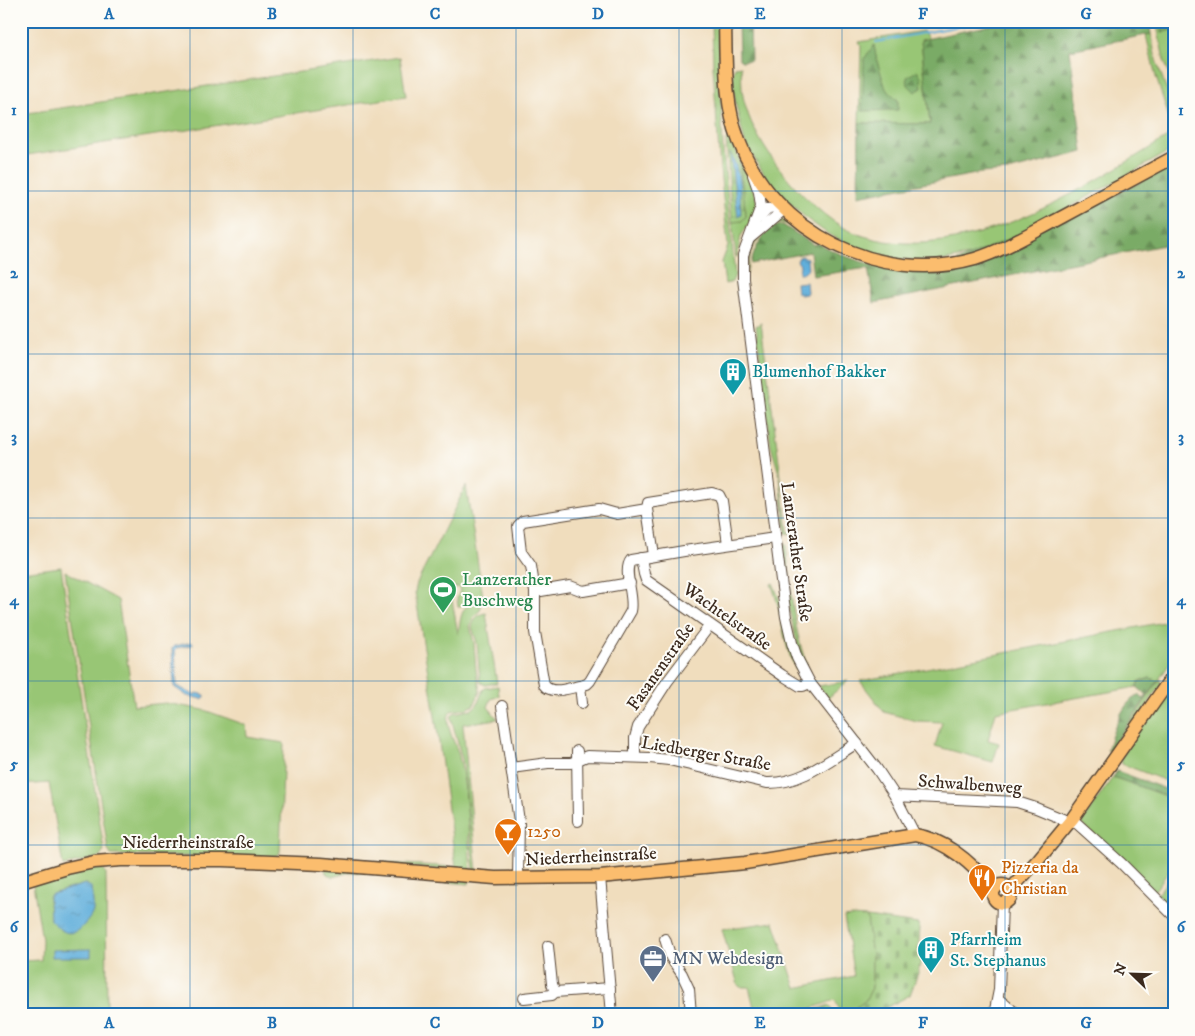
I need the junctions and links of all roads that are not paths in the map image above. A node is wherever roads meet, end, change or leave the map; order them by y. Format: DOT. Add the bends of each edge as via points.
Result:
graph roads {
  1 [pos="725,21"];
  2 [pos="1174,157"];
  3 [pos="748,160"];
  4 [pos="781,206"];
  5 [pos="756,220"];
  6 [pos="749,239"];
  7 [pos="647,509"];
  8 [pos="775,538"];
  9 [pos="728,544"];
  10 [pos="654,556"];
  11 [pos="641,558"];
  12 [pos="630,583"];
  13 [pos="535,592"];
  14 [pos="710,626"];
  15 [pos="1174,674"];
  16 [pos="810,683"];
  17 [pos="580,686"];
  18 [pos="582,702"];
  19 [pos="502,706"];
  20 [pos="857,743"];
  21 [pos="577,756"];
  22 [pos="635,757"];
  23 [pos="512,768"];
  24 [pos="894,796"];
  25 [pos="1071,821"];
  26 [pos="578,822"];
  27 [pos="915,835"];
  28 [pos="600,877"];
  29 [pos="518,878"];
  30 [pos="21,882"];
  31 [pos="994,890"];
  32 [pos="1010,890"];
  33 [pos="1002,903"];
  34 [pos="1174,916"];
  35 [pos="665,939"];
  36 [pos="548,946"];
  37 [pos="610,988"];
  38 [pos="555,992"];
  39 [pos="524,998"];
  40 [pos="998,999"];
  41 [pos="612,1015"];
  42 [pos="691,1015"];
  43 [pos="994,1015"];
  44 [pos="1018,1015"];
  1 -- 3 [label="main road" via="729,107"];
  2 -- 4 [label="main road" via="1000,250 939,266 894,265 854,254 807,228"];
  3 -- 4 [label="main road"];
  3 -- 5 [label="street, Lanzerather Straße" via="761,199"];
  4 -- 5 [label="street" via="769,208"];
  4 -- 6 [label="street" via="780,213"];
  5 -- 6 [label="street, Lanzerather Straße"];
  6 -- 8 [label="street, Lanzerather Straße" via="744,255 743,279"];
  7 -- 9 [label="street" via="651,502 715,493 722,501"];
  7 -- 10 [label="street"];
  7 -- 13 [label="street" via="617,514 599,509 520,523 521,552 531,566"];
  8 -- 9 [label="street"];
  8 -- 16 [label="street, Lanzerather Straße" via="788,626 797,658"];
  9 -- 10 [label="street"];
  10 -- 11 [label="street"];
  11 -- 12 [label="street" via="629,562"];
  11 -- 14 [label="street, Wachtelstraße" via="646,580"];
  12 -- 13 [label="street" via="583,591 570,586"];
  12 -- 17 [label="street" via="633,605 628,618 590,681"];
  13 -- 17 [label="street" via="535,632 544,685 552,690"];
  14 -- 16 [label="street, Wachtelstraße" via="797,685"];
  14 -- 22 [label="street, Fasanenstraße" via="667,682 638,727"];
  15 -- 25 [label="main road"];
  16 -- 20 [label="street, Lanzerather Straße"];
  17 -- 18 [label="street"];
  19 -- 23 [label="street"];
  20 -- 22 [label="street, Liedberger Straße" via="801,776 777,783 669,760"];
  20 -- 24 [label="street, Lanzerather Straße"];
  21 -- 22 [label="street, Liedberger Straße"];
  21 -- 23 [label="street, Liedberger Straße" via="571,763"];
  21 -- 26 [label="street"];
  23 -- 29 [label="street" via="519,821"];
  24 -- 25 [label="street, Schwalbenweg" via="1017,802"];
  24 -- 27 [label="street, Lanzerather Straße"];
  25 -- 32 [label="main road"];
  25 -- 34 [label="street, Schwalbenweg" via="1121,863"];
  27 -- 28 [label="main road, Niederrheinstraße" via="746,863"];
  27 -- 31 [label="main road, Niederrheinstraße" via="933,839 951,849"];
  28 -- 29 [label="main road, Niederrheinstraße"];
  28 -- 37 [label="street"];
  29 -- 30 [label="main road, Niederrheinstraße" via="322,864 121,860 94,862"];
  31 -- 32 [label="main road" via="1002,884"];
  31 -- 33 [label="main road" via="994,899"];
  32 -- 33 [label="main road" via="1010,899"];
  33 -- 40 [label="street"];
  35 -- 42 [label="street" via="671,958 689,990"];
  36 -- 38 [label="street"];
  37 -- 38 [label="street"];
  37 -- 41 [label="street"];
  38 -- 39 [label="street"];
  40 -- 43 [label="street"];
  40 -- 44 [label="street"];
}
